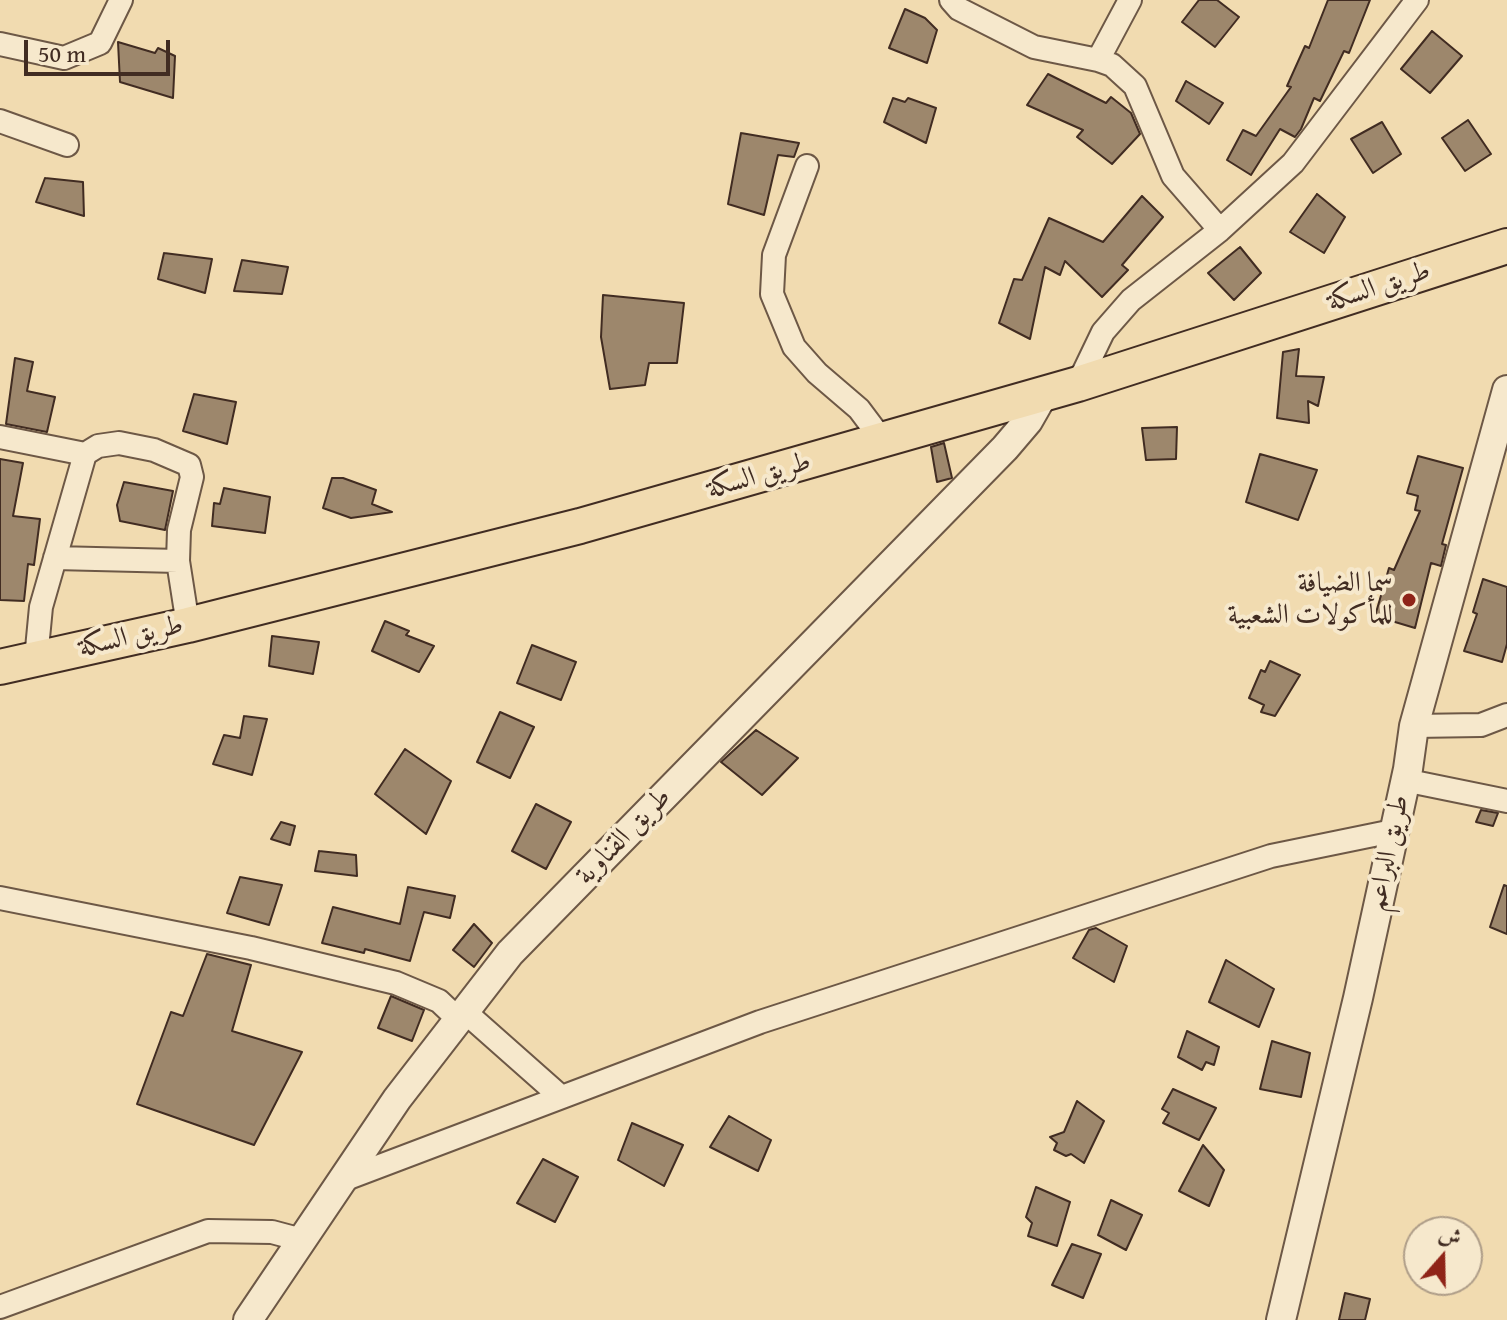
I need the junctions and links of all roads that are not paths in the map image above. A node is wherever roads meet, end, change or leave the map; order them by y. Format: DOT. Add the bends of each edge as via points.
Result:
graph roads {
  1 [pos="121,0"];
  2 [pos="951,0"];
  3 [pos="1130,0"];
  4 [pos="1417,0"];
  5 [pos="0,44"];
  6 [pos="1098,60"];
  7 [pos="0,121"];
  8 [pos="67,145"];
  9 [pos="807,166"];
  10 [pos="1220,230"];
  11 [pos="1507,246"];
  12 [pos="1078,384"];
  13 [pos="1507,390"];
  14 [pos="1044,393"];
  15 [pos="0,437"];
  16 [pos="883,441"];
  17 [pos="85,454"];
  18 [pos="55,558"];
  19 [pos="178,561"];
  20 [pos="188,625"];
  21 [pos="36,659"];
  22 [pos="0,667"];
  23 [pos="1507,715"];
  24 [pos="1414,726"];
  25 [pos="1404,780"];
  26 [pos="1507,801"];
  27 [pos="1393,831"];
  28 [pos="0,898"];
  29 [pos="461,1015"];
  30 [pos="560,1096"];
  31 [pos="343,1180"];
  32 [pos="302,1240"];
  33 [pos="0,1307"];
  34 [pos="248,1320"];
  35 [pos="1281,1320"];
  1 -- 5 [label="street" via="100,43 64,58"];
  2 -- 6 [label="street" via="1034,47"];
  3 -- 6 [label="street"];
  4 -- 10 [label="street" via="1293,163"];
  6 -- 10 [label="street" via="1135,86 1173,176"];
  7 -- 8 [label="street"];
  9 -- 16 [label="street" via="774,255 772,294 794,347 859,409"];
  10 -- 12 [label="street" via="1131,300 1103,332"];
  11 -- 12 [label="main road, طريق السكة"];
  12 -- 14 [label="main road, طريق السكة"];
  13 -- 24 [label="street, طريق البراعم"];
  14 -- 16 [label="main road, طريق السكة"];
  14 -- 29 [label="street, طريق القناوية" via="1005,448 510,953"];
  15 -- 17 [label="street"];
  16 -- 20 [label="main road, طريق السكة" via="580,526"];
  17 -- 18 [label="street"];
  17 -- 19 [label="street" via="119,443 189,465 192,477 179,530"];
  18 -- 19 [label="street"];
  18 -- 21 [label="street" via="41,607"];
  19 -- 20 [label="street"];
  20 -- 21 [label="main road, طريق السكة"];
  21 -- 22 [label="main road, طريق السكة"];
  23 -- 24 [label="street" via="1481,725"];
  24 -- 25 [label="street, طريق البراعم"];
  25 -- 26 [label="street"];
  25 -- 27 [label="street, طريق البراعم"];
  27 -- 30 [label="street" via="1271,856 1161,890 760,1022"];
  27 -- 35 [label="street, طريق البراعم"];
  28 -- 29 [label="street" via="396,983"];
  29 -- 30 [label="street"];
  29 -- 31 [label="street, طريق القناوية"];
  30 -- 31 [label="street"];
  31 -- 32 [label="street, طريق القناوية"];
  32 -- 33 [label="street" via="272,1232 208,1231"];
  32 -- 34 [label="street, طريق القناوية"];
}
